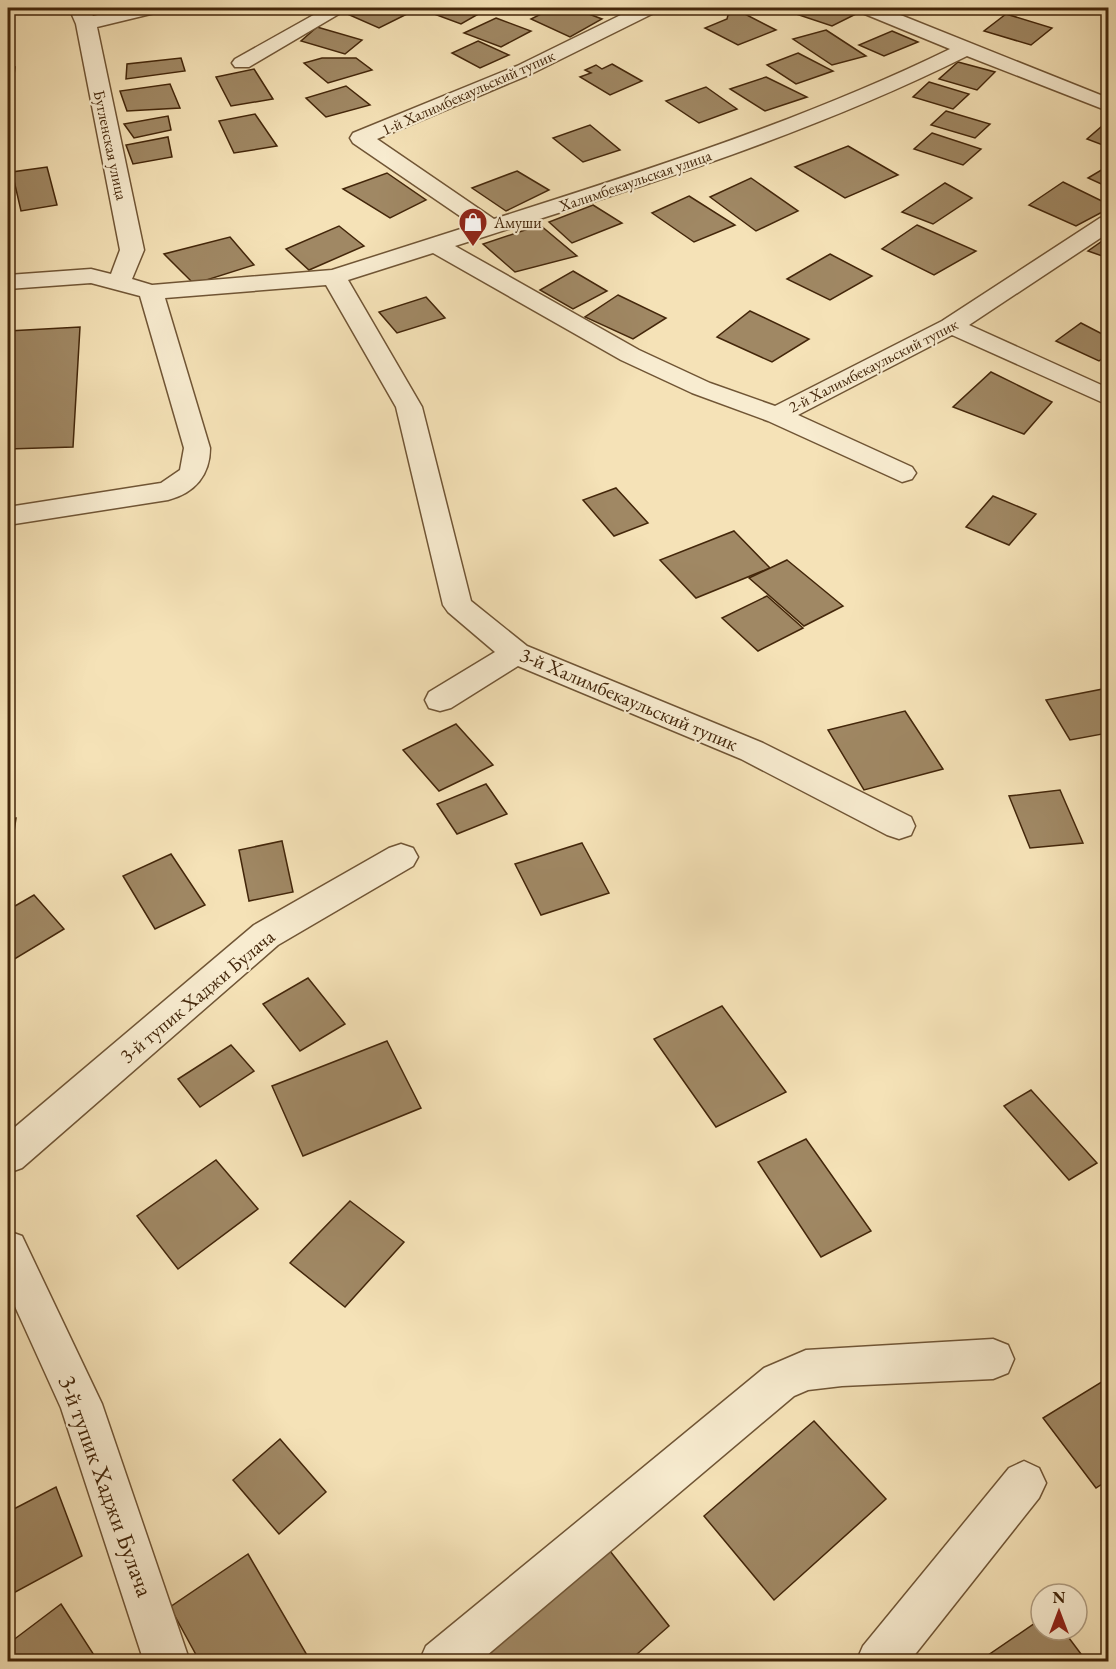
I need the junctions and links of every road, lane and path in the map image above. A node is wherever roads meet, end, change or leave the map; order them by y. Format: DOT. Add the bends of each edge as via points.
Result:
graph roads {
  1 [pos="152,8"];
  2 [pos="339,8"];
  3 [pos="649,8"];
  4 [pos="867,8"];
  5 [pos="83,16"];
  6 [pos="967,48"];
  7 [pos="242,63"];
  8 [pos="1108,105"];
  9 [pos="1108,224"];
  10 [pos="490,227"];
  11 [pos="435,245"];
  12 [pos="334,277"];
  13 [pos="119,281"];
  14 [pos="8,282"];
  15 [pos="152,292"];
  16 [pos="951,326"];
  17 [pos="1108,397"];
  18 [pos="777,415"];
  19 [pos="902,473"];
  20 [pos="8,516"];
  21 [pos="516,652"];
  22 [pos="440,700"];
  23 [pos="899,826"];
  24 [pos="401,857"];
  25 [pos="8,1156"];
  26 [pos="8,1249"];
  27 [pos="993,1359"];
  28 [pos="1024,1483"];
  29 [pos="167,1662"];
  30 [pos="442,1662"];
  31 [pos="879,1662"];
  1 -- 5 [label="street"];
  2 -- 7 [label="street"];
  3 -- 10 [label="street, 1-й Халимбекаульский тупик" via="524,70 361,138"];
  4 -- 6 [label="street"];
  5 -- 13 [label="street, Бугленская улица" via="132,249"];
  6 -- 8 [label="street"];
  6 -- 10 [label="street, Халимбекаульская улица" via="884,89 668,171"];
  9 -- 16 [label="street, 2-й Халимбекаульский тупик"];
  10 -- 11 [label="street, Халимбекаульская улица"];
  11 -- 12 [label="street, Халимбекаульская улица"];
  11 -- 18 [label="street, 2-й Халимбекаульский тупик" via="630,356 701,388"];
  12 -- 15 [label="street, Халимбекаульская улица"];
  12 -- 21 [label="street, 3-й Халимбекаульский тупик" via="409,407 458,605"];
  13 -- 14 [label="street, Халимбекаульская улица" via="91,276"];
  13 -- 15 [label="street, Халимбекаульская улица"];
  15 -- 20 [label="street" via="197,448 197,465 189,479 168,491"];
  16 -- 17 [label="street"];
  16 -- 18 [label="street, 2-й Халимбекаульский тупик"];
  18 -- 19 [label="street"];
  21 -- 22 [label="street"];
  21 -- 23 [label="street, 3-й Халимбекаульский тупик" via="752,751"];
  24 -- 25 [label="street, 3-й тупик Хаджи Булача" via="266,935"];
  26 -- 29 [label="street, 3-й тупик Хаджи Булача" via="81,1404"];
  27 -- 30 [label="street" via="842,1366 806,1370 779,1382"];
  28 -- 31 [label="street"];
}
